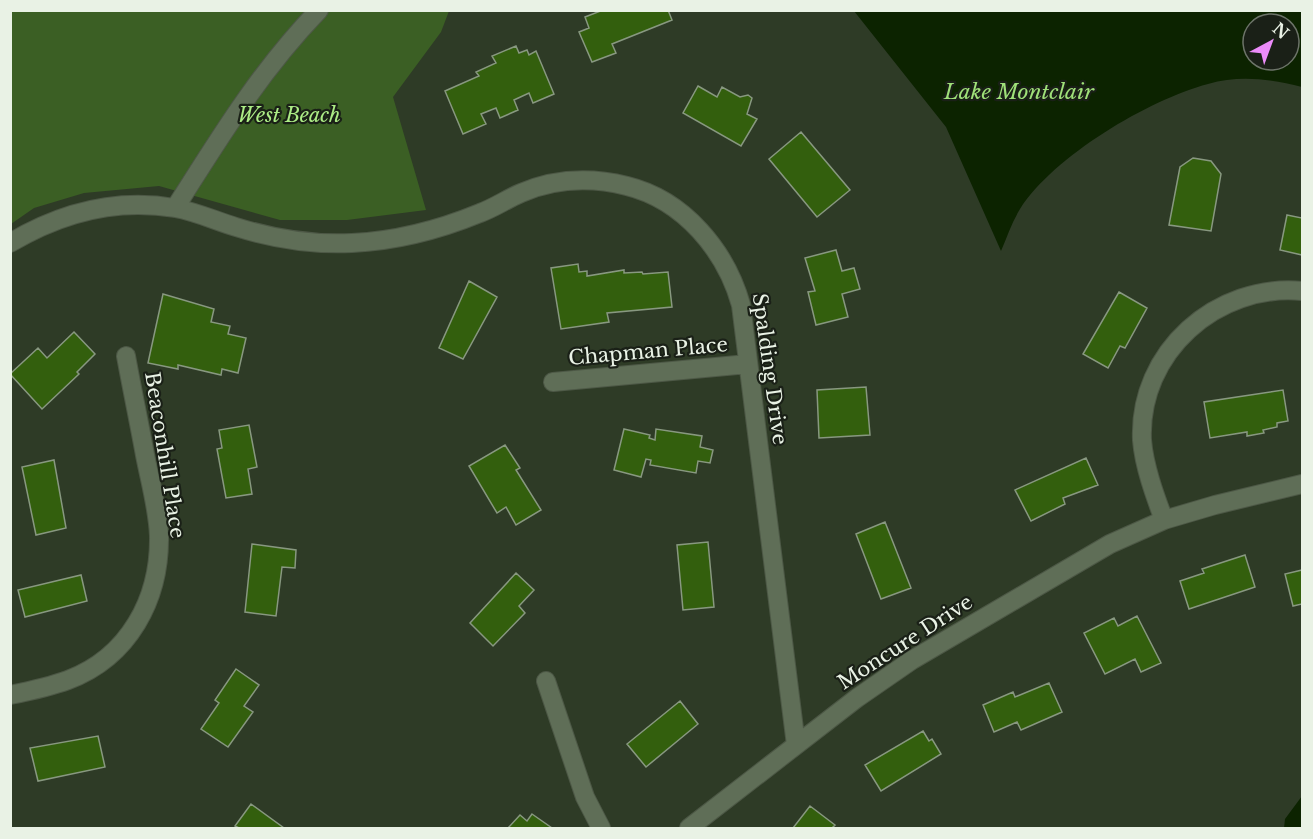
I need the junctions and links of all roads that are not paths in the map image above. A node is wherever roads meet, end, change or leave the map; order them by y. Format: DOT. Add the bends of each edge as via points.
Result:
graph roads {
  1 [pos="319,10"];
  2 [pos="175,208"];
  3 [pos="10,243"];
  4 [pos="1302,291"];
  5 [pos="126,356"];
  6 [pos="748,364"];
  7 [pos="553,382"];
  8 [pos="1302,484"];
  9 [pos="1164,520"];
  10 [pos="546,681"];
  11 [pos="10,695"];
  12 [pos="796,745"];
  13 [pos="601,828"];
  14 [pos="689,828"];
  1 -- 2 [label="street" via="241,103"];
  2 -- 3 [label="street, Spalding Drive" via="135,204 101,207 41,225"];
  2 -- 6 [label="street, Spalding Drive" via="273,238 354,243 444,226 483,213 541,185 574,179 631,186 676,210 702,232 723,258 741,305"];
  4 -- 9 [label="street" via="1258,293 1221,304 1182,334 1164,357 1144,412 1142,441"];
  5 -- 11 [label="street, Beaconhill Place" via="159,534 158,565 151,595 142,618 124,642 101,662 70,680"];
  6 -- 7 [label="street, Chapman Place"];
  6 -- 12 [label="street, Spalding Drive"];
  8 -- 9 [label="street, Moncure Drive"];
  9 -- 12 [label="street, Moncure Drive" via="1110,544 912,660"];
  10 -- 13 [label="street" via="585,798"];
  12 -- 14 [label="street, Moncure Drive"];
}
